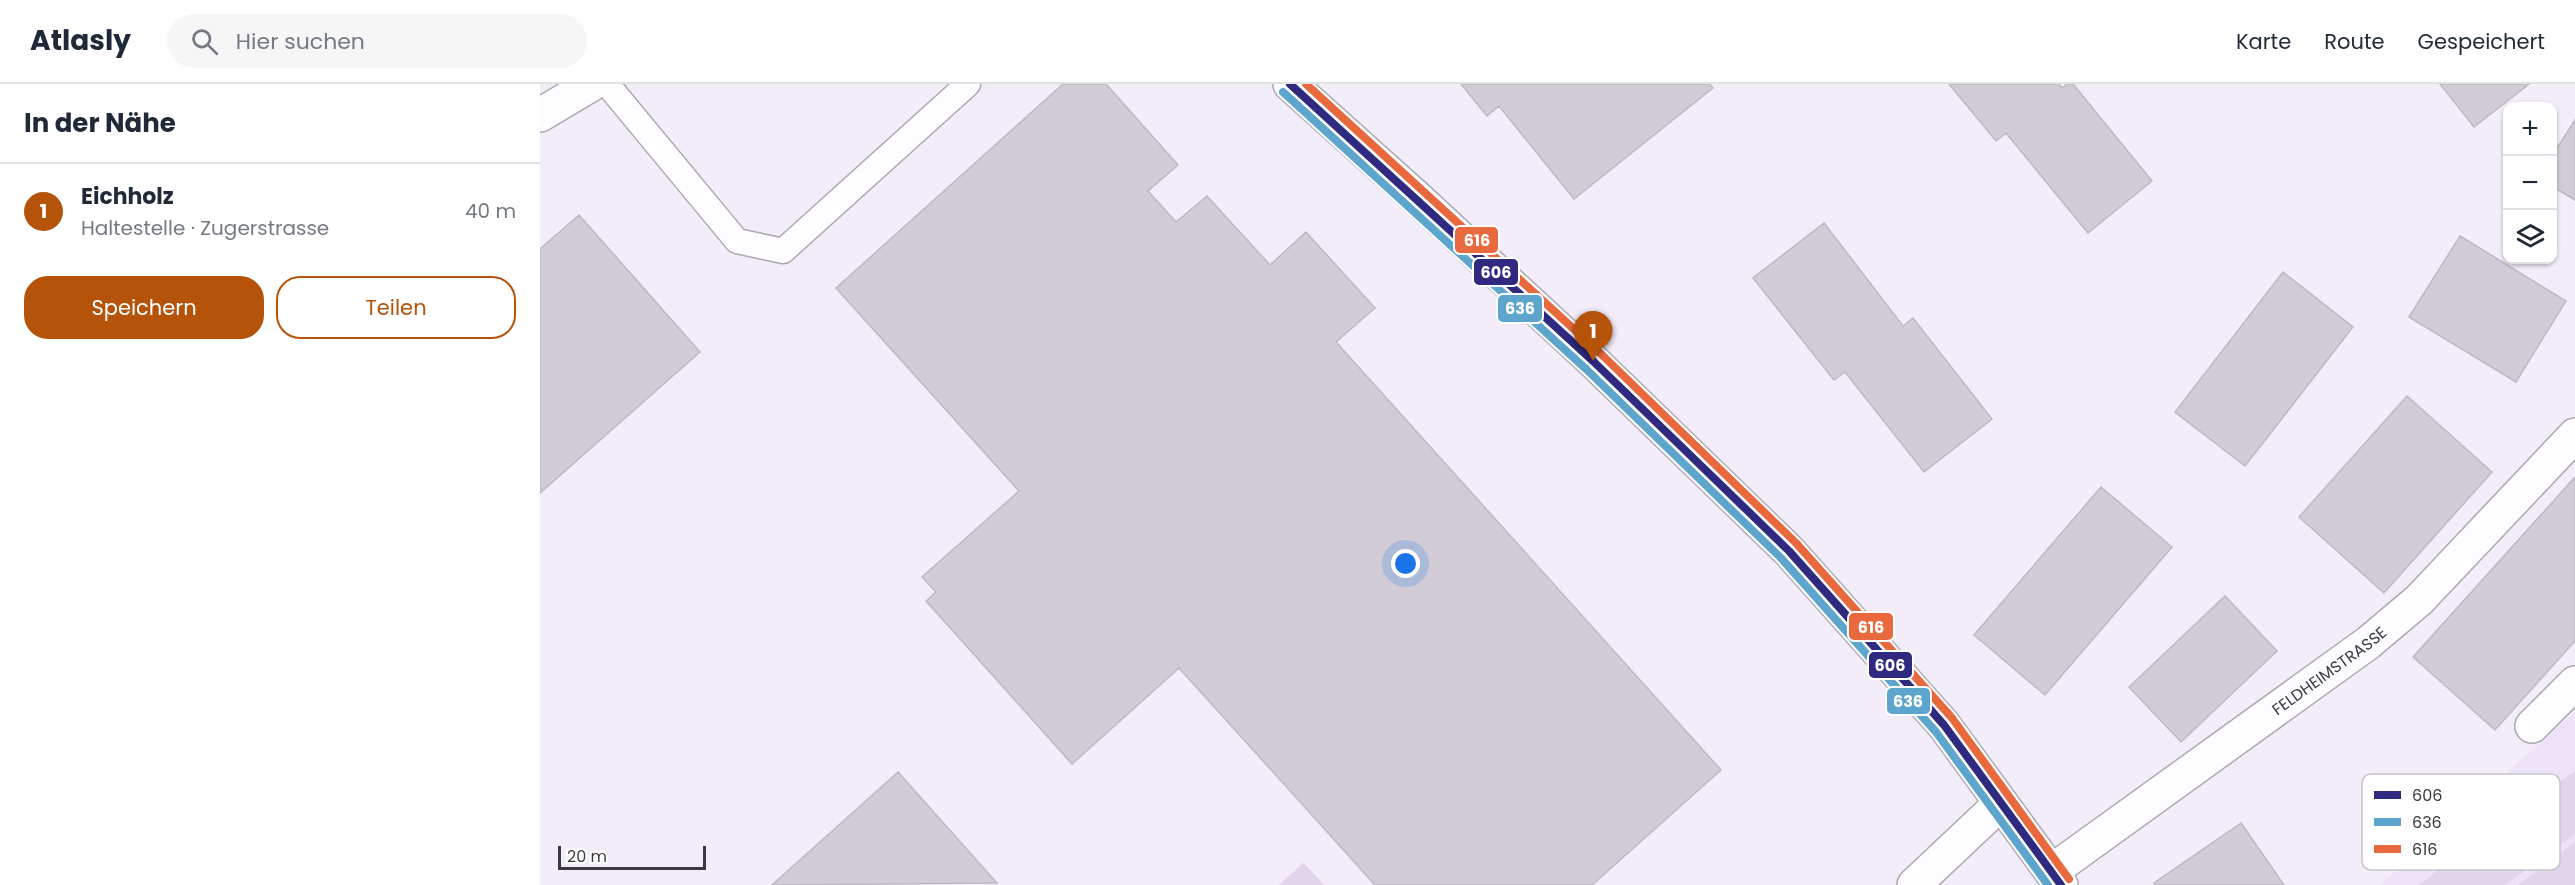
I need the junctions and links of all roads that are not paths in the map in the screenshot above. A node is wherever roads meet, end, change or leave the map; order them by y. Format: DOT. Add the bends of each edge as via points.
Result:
graph roads {
  1 [pos="592,84"];
  2 [pos="607,84"];
  3 [pos="968,84"];
  4 [pos="1290,84"];
  5 [pos="540,116"];
  6 [pos="2575,435"];
  7 [pos="2575,683"];
  8 [pos="2532,726"];
  9 [pos="2001,803"];
  10 [pos="2056,878"];
  11 [pos="1914,885"];
  1 -- 5 [label="street"];
  2 -- 3 [label="lane" via="737,242 783,251"];
  4 -- 9 [label="street" via="1593,361 1789,551 1944,725"];
  6 -- 10 [label="street, FELDHEIMSTRASSE" via="2419,600 2368,643"];
  7 -- 8 [label="street"];
  9 -- 10 [label="street"];
  9 -- 11 [label="street"];
}
